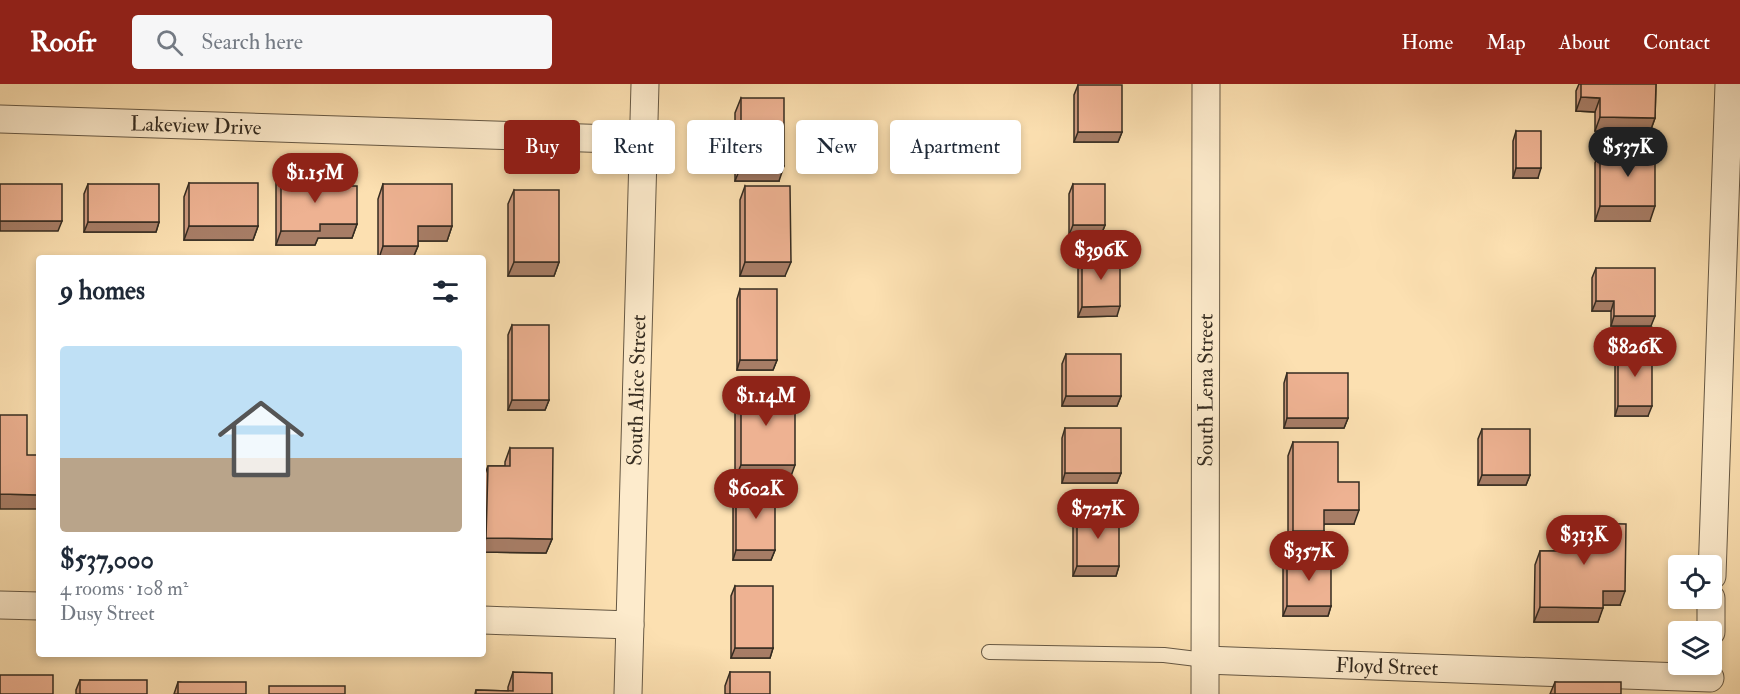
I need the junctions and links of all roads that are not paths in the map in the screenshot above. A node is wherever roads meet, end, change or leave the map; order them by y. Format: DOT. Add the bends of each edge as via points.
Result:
graph roads {
  1 [pos="645,84"];
  2 [pos="1206,84"];
  3 [pos="1729,84"];
  4 [pos="0,119"];
  5 [pos="644,120"];
  6 [pos="592,138"];
  7 [pos="643,174"];
  8 [pos="1713,555"];
  9 [pos="0,605"];
  10 [pos="36,606"];
  11 [pos="486,620"];
  12 [pos="630,625"];
  13 [pos="989,652"];
  14 [pos="1205,660"];
  15 [pos="1710,679"];
  16 [pos="628,694"];
  17 [pos="1205,694"];
  1 -- 5 [label="street, South Alice Street"];
  2 -- 14 [label="street, South Lena Street"];
  3 -- 8 [label="street"];
  4 -- 6 [label="street, Lakeview Drive"];
  7 -- 12 [label="street, South Alice Street"];
  9 -- 10 [label="street"];
  11 -- 12 [label="street"];
  12 -- 16 [label="street, South Alice Street"];
  13 -- 14 [label="lane" via="1164,655"];
  14 -- 15 [label="street, Floyd Street"];
  14 -- 17 [label="street, South Lena Street"];
}
